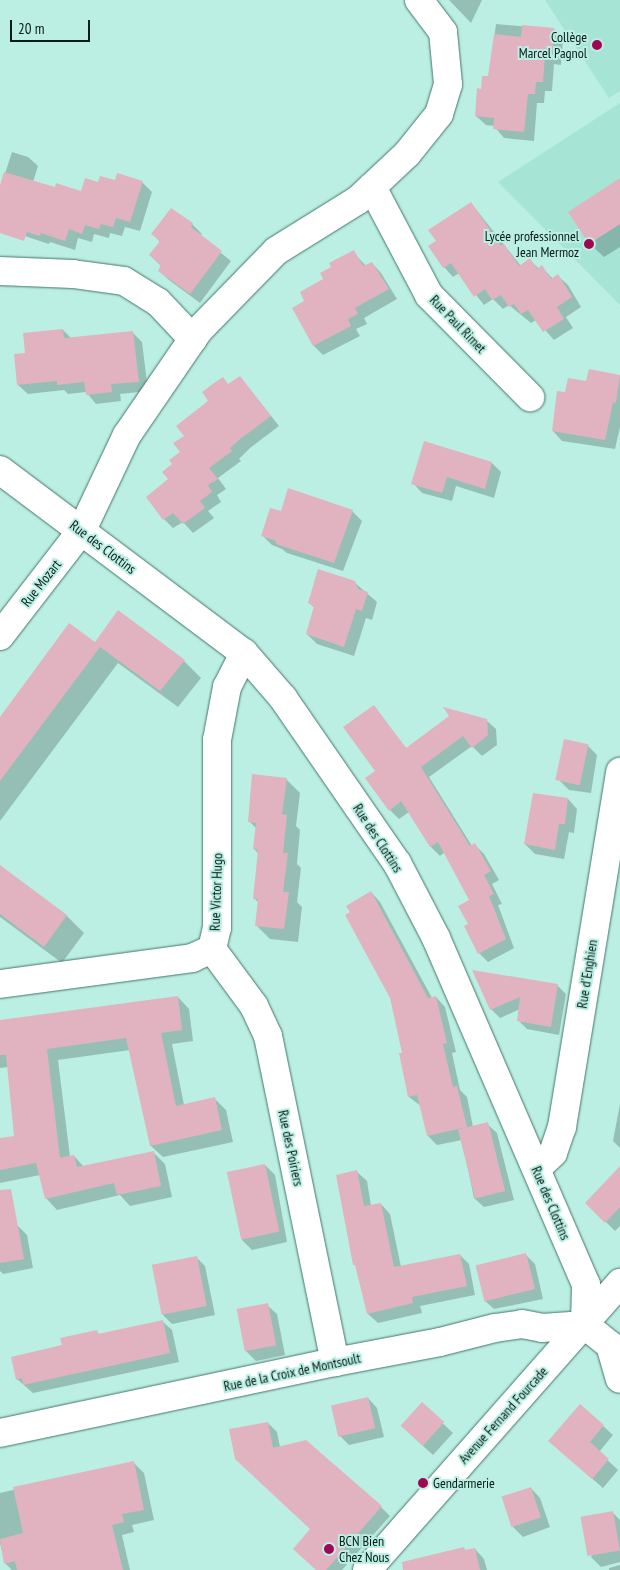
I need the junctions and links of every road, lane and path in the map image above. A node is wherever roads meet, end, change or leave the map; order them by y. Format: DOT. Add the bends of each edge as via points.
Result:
graph roads {
  1 [pos="419,0"];
  2 [pos="372,187"];
  3 [pos="0,271"];
  4 [pos="193,339"];
  5 [pos="530,397"];
  6 [pos="0,470"];
  7 [pos="82,530"];
  8 [pos="0,636"];
  9 [pos="244,653"];
  10 [pos="620,772"];
  11 [pos="212,949"];
  12 [pos="0,984"];
  13 [pos="537,1168"];
  14 [pos="620,1284"];
  15 [pos="585,1325"];
  16 [pos="334,1362"];
  17 [pos="620,1380"];
  18 [pos="0,1433"];
  19 [pos="367,1570"];
  1 -- 2 [label="street" via="443,32 448,84 440,114 407,154"];
  2 -- 4 [label="street" via="358,200 276,251"];
  2 -- 5 [label="street, Rue Paul Rimet" via="429,295"];
  3 -- 4 [label="street" via="72,274 124,281 158,302"];
  4 -- 7 [label="street" via="127,435"];
  6 -- 7 [label="street, Rue des Clottins"];
  7 -- 8 [label="street, Rue Mozart"];
  7 -- 9 [label="street, Rue des Clottins"];
  9 -- 11 [label="street, Rue Victor Hugo" via="227,687 217,740 217,928"];
  9 -- 13 [label="street, Rue des Clottins" via="283,698 397,863 436,938"];
  10 -- 13 [label="street, Rue d'Enghien" via="562,1127 553,1153"];
  11 -- 12 [label="street, Rue Victor Hugo" via="192,958"];
  11 -- 16 [label="street, Rue des Poiriers" via="254,1006 268,1036"];
  13 -- 15 [label="street, Rue des Clottins" via="586,1284"];
  14 -- 15 [label="street, Avenue Fernand Fourcade"];
  15 -- 16 [label="street, Rue de la Croix de Montsoult" via="542,1328 522,1324"];
  15 -- 17 [label="street" via="610,1345"];
  15 -- 19 [label="street, Avenue Fernand Fourcade"];
  16 -- 18 [label="street, Rue de la Croix de Montsoult"];
}
